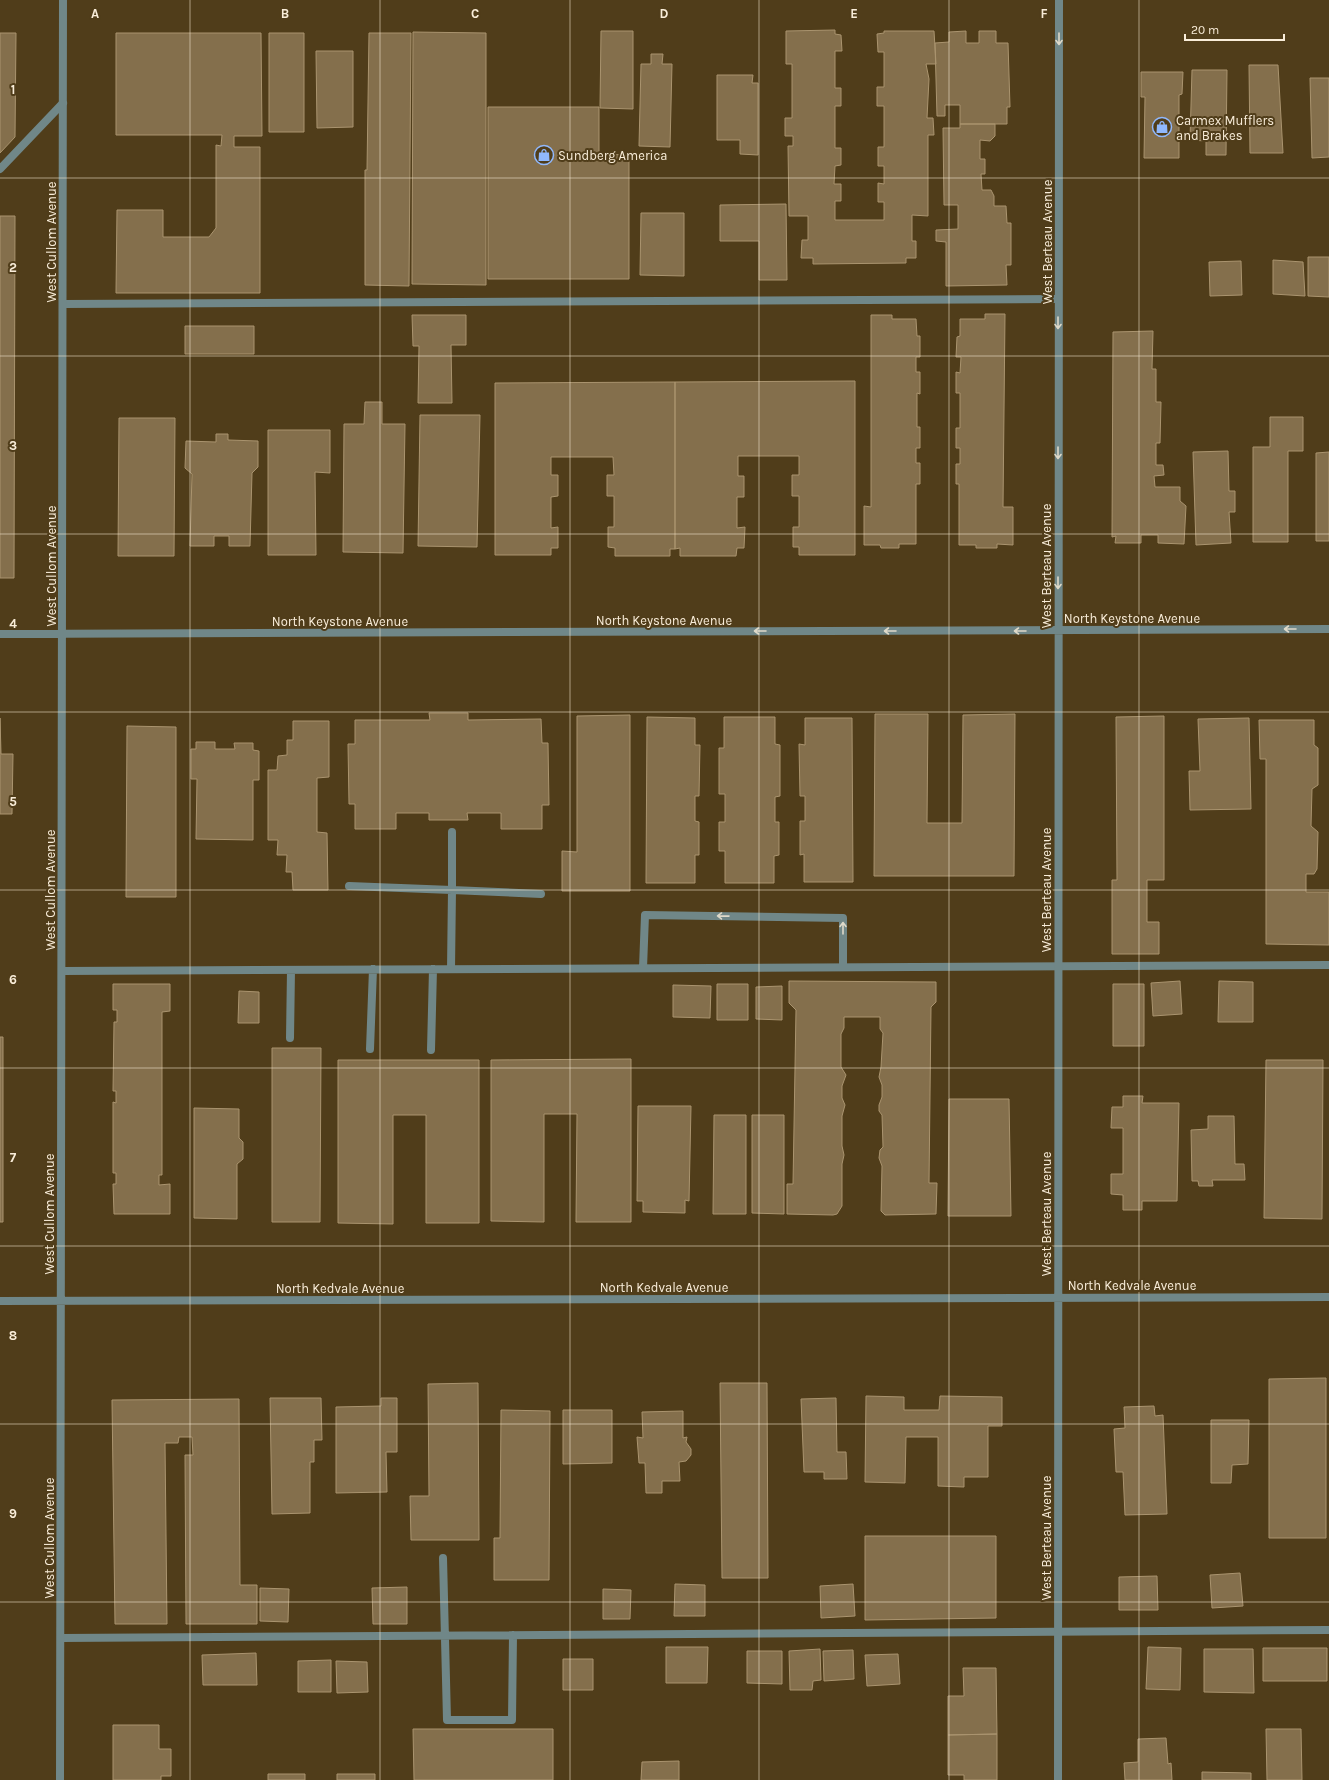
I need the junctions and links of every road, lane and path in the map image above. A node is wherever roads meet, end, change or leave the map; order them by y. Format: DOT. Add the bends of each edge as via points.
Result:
graph roads {
  1 [pos="63,0"];
  2 [pos="1059,0"];
  3 [pos="63,103"];
  4 [pos="0,169"];
  5 [pos="1058,299"];
  6 [pos="63,304"];
  7 [pos="1329,629"];
  8 [pos="1058,630"];
  9 [pos="0,634"];
  10 [pos="62,634"];
  11 [pos="452,832"];
  12 [pos="349,886"];
  13 [pos="452,890"];
  14 [pos="541,894"];
  15 [pos="1329,965"];
  16 [pos="1058,966"];
  17 [pos="843,967"];
  18 [pos="643,968"];
  19 [pos="433,969"];
  20 [pos="451,969"];
  21 [pos="291,970"];
  22 [pos="373,970"];
  23 [pos="62,971"];
  24 [pos="290,1038"];
  25 [pos="370,1049"];
  26 [pos="431,1050"];
  27 [pos="1329,1297"];
  28 [pos="1058,1298"];
  29 [pos="0,1301"];
  30 [pos="61,1301"];
  31 [pos="442,1558"];
  32 [pos="1329,1630"];
  33 [pos="1058,1632"];
  34 [pos="513,1635"];
  35 [pos="444,1636"];
  36 [pos="61,1638"];
  37 [pos="60,1780"];
  38 [pos="1058,1780"];
  1 -- 3 [label="street, West Cullom Avenue"];
  2 -- 5 [label="street, West Berteau Avenue, one-way"];
  3 -- 4 [label="street"];
  3 -- 6 [label="street, West Cullom Avenue"];
  5 -- 6 [label="street"];
  5 -- 8 [label="street, West Berteau Avenue, one-way"];
  6 -- 10 [label="street, West Cullom Avenue"];
  7 -- 8 [label="street, North Keystone Avenue, one-way"];
  8 -- 10 [label="street, North Keystone Avenue, one-way"];
  8 -- 16 [label="street, West Berteau Avenue"];
  9 -- 10 [label="street, North Keystone Avenue"];
  10 -- 23 [label="street, West Cullom Avenue"];
  11 -- 13 [label="street"];
  12 -- 13 [label="street"];
  13 -- 14 [label="street"];
  13 -- 20 [label="street"];
  15 -- 16 [label="street"];
  16 -- 17 [label="street"];
  16 -- 28 [label="street, West Berteau Avenue"];
  17 -- 18 [label="street"];
  17 -- 18 [label="street, one-way" via="843,918 645,915"];
  18 -- 20 [label="street"];
  19 -- 20 [label="street"];
  19 -- 22 [label="street"];
  19 -- 26 [label="street"];
  21 -- 22 [label="street"];
  21 -- 23 [label="street"];
  21 -- 24 [label="street"];
  22 -- 25 [label="street"];
  23 -- 30 [label="street, West Cullom Avenue"];
  27 -- 28 [label="street, North Kedvale Avenue"];
  28 -- 30 [label="street, North Kedvale Avenue"];
  28 -- 33 [label="street, West Berteau Avenue"];
  29 -- 30 [label="street, North Kedvale Avenue"];
  30 -- 36 [label="street, West Cullom Avenue"];
  31 -- 35 [label="street"];
  32 -- 33 [label="street"];
  33 -- 34 [label="street"];
  33 -- 38 [label="street, West Berteau Avenue"];
  34 -- 35 [label="street"];
  34 -- 35 [label="street" via="512,1720 447,1720"];
  35 -- 36 [label="street"];
  36 -- 37 [label="street, West Cullom Avenue"];
}
